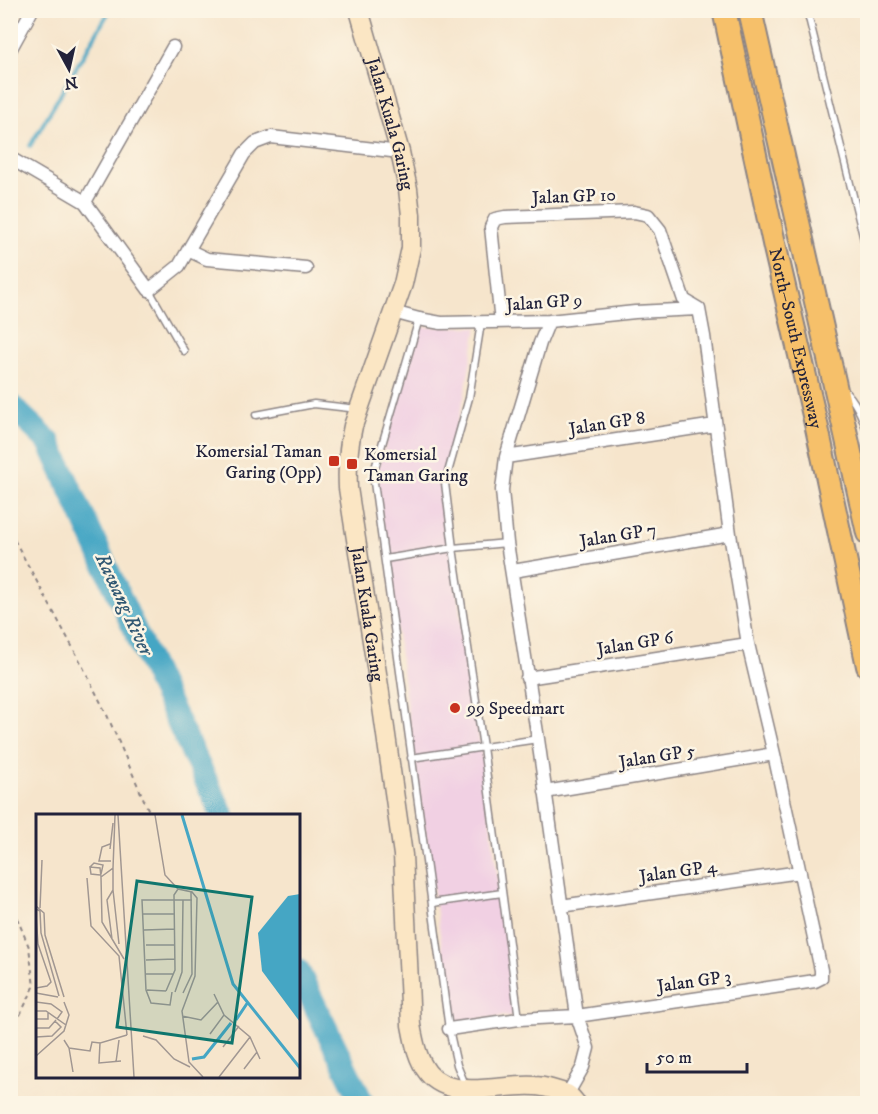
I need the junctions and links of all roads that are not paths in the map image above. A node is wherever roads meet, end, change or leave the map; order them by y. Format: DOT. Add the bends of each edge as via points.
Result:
graph roads {
  1 [pos="32,10"];
  2 [pos="358,10"];
  3 [pos="724,10"];
  4 [pos="750,10"];
  5 [pos="807,10"];
  6 [pos="173,47"];
  7 [pos="10,50"];
  8 [pos="400,152"];
  9 [pos="10,158"];
  10 [pos="85,202"];
  11 [pos="188,250"];
  12 [pos="867,256"];
  13 [pos="306,268"];
  14 [pos="149,290"];
  15 [pos="699,309"];
  16 [pos="393,312"];
  17 [pos="419,319"];
  18 [pos="549,321"];
  19 [pos="501,322"];
  20 [pos="481,323"];
  21 [pos="184,351"];
  22 [pos="834,381"];
  23 [pos="358,409"];
  24 [pos="256,415"];
  25 [pos="715,425"];
  26 [pos="867,434"];
  27 [pos="506,457"];
  28 [pos="867,533"];
  29 [pos="730,534"];
  30 [pos="507,543"];
  31 [pos="453,548"];
  32 [pos="385,559"];
  33 [pos="513,571"];
  34 [pos="748,644"];
  35 [pos="867,666"];
  36 [pos="527,678"];
  37 [pos="538,739"];
  38 [pos="483,747"];
  39 [pos="774,754"];
  40 [pos="411,758"];
  41 [pos="545,792"];
  42 [pos="800,872"];
  43 [pos="502,893"];
  44 [pos="432,903"];
  45 [pos="561,906"];
  46 [pos="577,1016"];
  47 [pos="519,1019"];
  48 [pos="449,1029"];
  49 [pos="466,1089"];
  50 [pos="572,1099"];
  1 -- 7 [label="street"];
  2 -- 8 [label="street, Jalan Kuala Garing"];
  3 -- 35 [label="highway, North–South Expressway"];
  4 -- 22 [label="highway, North–South Expressway"];
  5 -- 12 [label="lane"];
  6 -- 10 [label="street"];
  8 -- 11 [label="street" via="271,137 255,143 244,154"];
  8 -- 16 [label="street, Jalan Kuala Garing" via="411,215 411,248"];
  9 -- 10 [label="street"];
  10 -- 14 [label="street"];
  11 -- 13 [label="street" via="207,259"];
  11 -- 14 [label="street" via="179,266"];
  14 -- 21 [label="lane"];
  15 -- 18 [label="street, Jalan GP 9"];
  15 -- 19 [label="street, Jalan GP 10" via="684,300 660,231 648,214 505,217 495,219 491,226"];
  15 -- 25 [label="street"];
  16 -- 17 [label="street, Jalan GP 9"];
  16 -- 23 [label="street, Jalan Kuala Garing"];
  17 -- 20 [label="street, Jalan GP 9"];
  17 -- 32 [label="lane" via="373,475"];
  18 -- 19 [label="street, Jalan GP 9"];
  18 -- 27 [label="street"];
  19 -- 20 [label="street, Jalan GP 9"];
  20 -- 31 [label="lane" via="469,398 445,483"];
  22 -- 26 [label="lane" via="859,410"];
  22 -- 28 [label="highway, North–South Expressway"];
  23 -- 24 [label="lane" via="314,404"];
  23 -- 49 [label="street, Jalan Kuala Garing" via="349,443 348,488 403,855 411,1025 415,1045 429,1073 439,1082"];
  25 -- 27 [label="street, Jalan GP 8"];
  25 -- 29 [label="street"];
  27 -- 30 [label="street" via="502,490"];
  29 -- 33 [label="street, Jalan GP 7"];
  29 -- 34 [label="street"];
  30 -- 31 [label="lane"];
  30 -- 33 [label="street"];
  31 -- 32 [label="lane"];
  31 -- 38 [label="lane"];
  32 -- 40 [label="lane"];
  33 -- 36 [label="street"];
  34 -- 36 [label="street, Jalan GP 6"];
  34 -- 39 [label="street"];
  36 -- 37 [label="street"];
  37 -- 38 [label="lane"];
  37 -- 41 [label="street"];
  38 -- 40 [label="lane"];
  38 -- 43 [label="lane"];
  39 -- 41 [label="street, Jalan GP 5"];
  39 -- 42 [label="street"];
  40 -- 44 [label="lane"];
  41 -- 45 [label="street"];
  42 -- 45 [label="street, Jalan GP 4"];
  42 -- 46 [label="street, Jalan GP 3" via="821,978"];
  43 -- 44 [label="lane"];
  43 -- 47 [label="lane"];
  44 -- 48 [label="lane"];
  45 -- 46 [label="street"];
  46 -- 47 [label="street, Jalan GP 3"];
  46 -- 50 [label="street" via="588,1048"];
  47 -- 48 [label="street, Jalan GP 3"];
  48 -- 49 [label="lane"];
  49 -- 50 [label="street, Jalan Kuala Garing" via="537,1086"];
}
